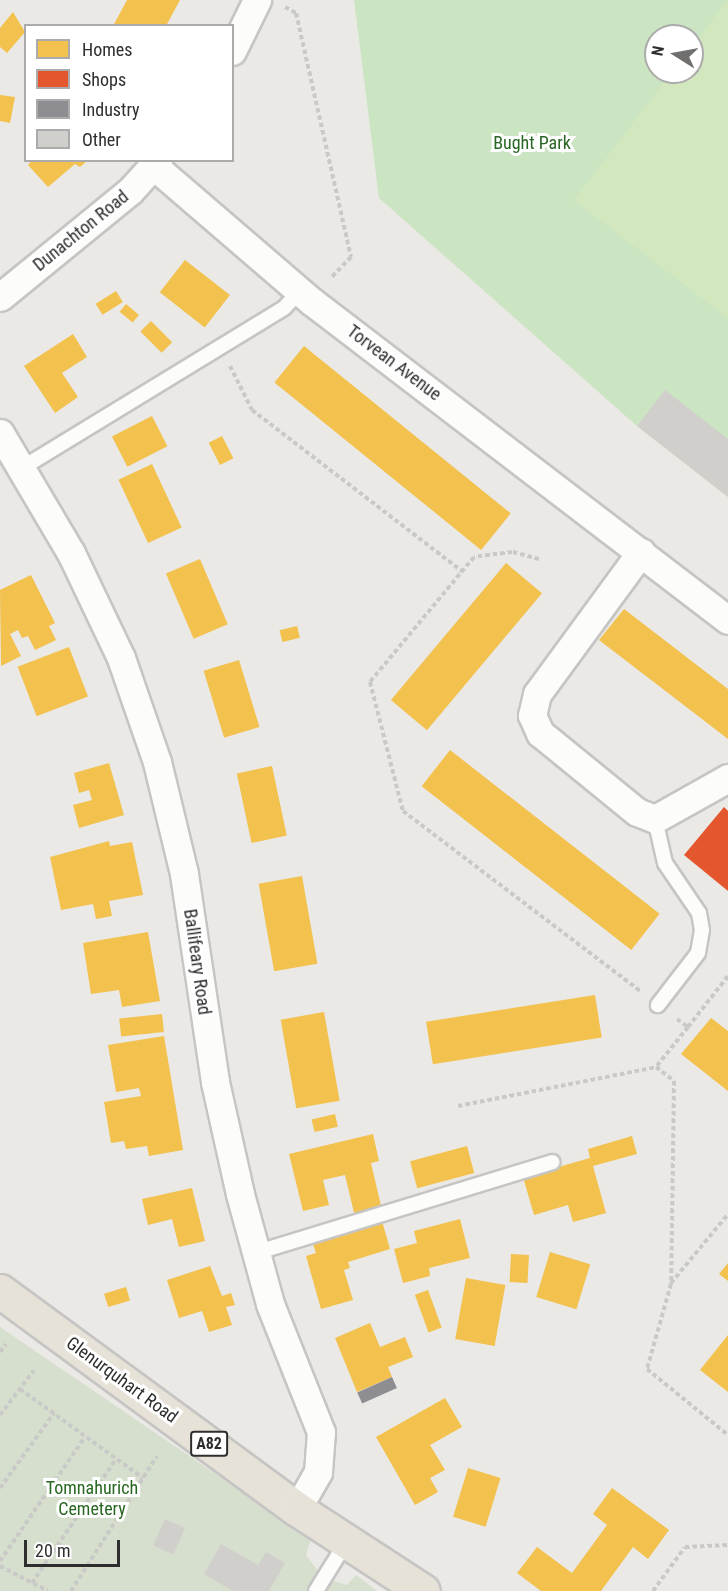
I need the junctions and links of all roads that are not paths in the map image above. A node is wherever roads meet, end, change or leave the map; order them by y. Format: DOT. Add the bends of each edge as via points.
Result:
graph roads {
  1 [pos="268,2"];
  2 [pos="234,48"];
  3 [pos="156,163"];
  4 [pos="306,296"];
  5 [pos="0,297"];
  6 [pos="0,433"];
  7 [pos="22,468"];
  8 [pos="641,552"];
  9 [pos="728,620"];
  10 [pos="728,778"];
  11 [pos="655,819"];
  12 [pos="658,1005"];
  13 [pos="552,1162"];
  14 [pos="255,1253"];
  15 [pos="0,1291"];
  16 [pos="297,1509"];
  17 [pos="347,1541"];
  18 [pos="316,1591"];
  19 [pos="423,1591"];
  1 -- 2 [label="street"];
  3 -- 4 [label="street, Torvean Avenue"];
  3 -- 5 [label="street, Dunachton Road"];
  4 -- 7 [label="lane" via="218,344"];
  4 -- 8 [label="street, Torvean Avenue"];
  6 -- 7 [label="street, Ballifeary Road"];
  7 -- 14 [label="street, Ballifeary Road" via="71,554 121,658 157,762 184,874 215,1082"];
  8 -- 9 [label="street, Torvean Avenue"];
  8 -- 11 [label="street" via="537,694 532,715 540,733 637,812"];
  10 -- 11 [label="street"];
  11 -- 12 [label="lane" via="665,863 699,913 702,930 699,953"];
  13 -- 14 [label="lane"];
  14 -- 16 [label="street, Ballifeary Road" via="321,1432 318,1472"];
  15 -- 16 [label="highway, Glenurquhart Road / A82"];
  16 -- 17 [label="highway, Glenurquhart Road / A82"];
  17 -- 18 [label="lane"];
  17 -- 19 [label="highway, Glenurquhart Road / A82"];
}
